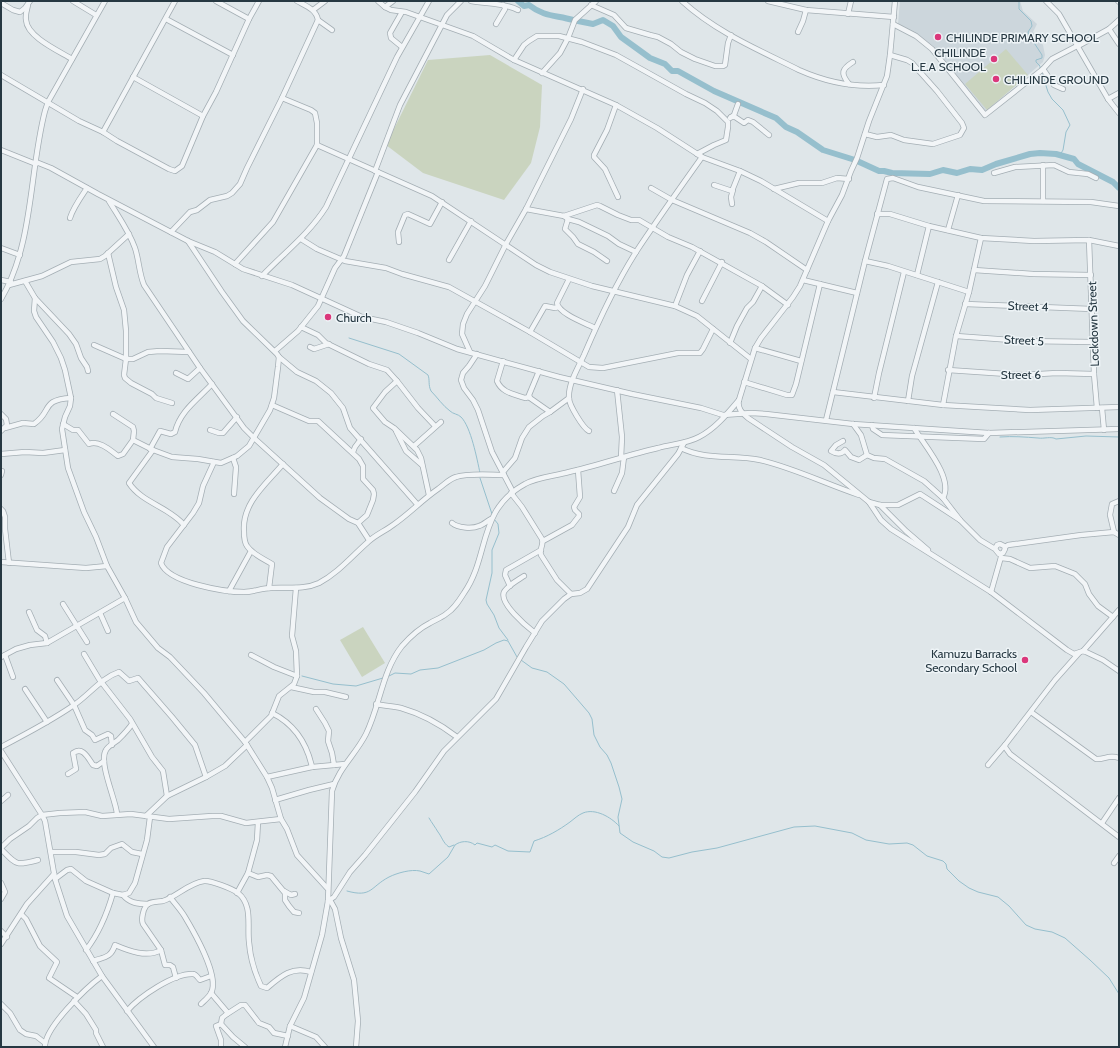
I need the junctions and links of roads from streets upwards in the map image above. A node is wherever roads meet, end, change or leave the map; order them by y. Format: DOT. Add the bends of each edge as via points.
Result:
graph roads {
  1 [pos="73,1"];
  2 [pos="105,1"];
  3 [pos="175,1"];
  4 [pos="216,1"];
  5 [pos="259,1"];
  6 [pos="297,1"];
  7 [pos="325,1"];
  8 [pos="378,1"];
  9 [pos="393,1"];
  10 [pos="429,1"];
  11 [pos="461,1"];
  12 [pos="471,1"];
  13 [pos="596,1"];
  14 [pos="682,1"];
  15 [pos="768,1"];
  16 [pos="851,1"];
  17 [pos="895,1"];
  18 [pos="1050,2"];
  19 [pos="1,3"];
  20 [pos="29,3"];
  21 [pos="591,5"];
  22 [pos="503,6"];
  23 [pos="385,7"];
  24 [pos="313,10"];
  25 [pos="518,10"];
  26 [pos="806,10"];
  27 [pos="402,12"];
  28 [pos="848,14"];
  29 [pos="96,15"];
  30 [pos="894,17"];
  31 [pos="419,18"];
  32 [pos="166,19"];
  33 [pos="250,19"];
  34 [pos="318,20"];
  35 [pos="1119,20"];
  36 [pos="496,24"];
  37 [pos="893,24"];
  38 [pos="442,25"];
  39 [pos="1109,29"];
  40 [pos="332,30"];
  41 [pos="798,32"];
  42 [pos="731,35"];
  43 [pos="568,38"];
  44 [pos="1119,44"];
  45 [pos="1077,46"];
  46 [pos="402,47"];
  47 [pos="233,55"];
  48 [pos="890,55"];
  49 [pos="72,59"];
  50 [pos="514,60"];
  51 [pos="853,62"];
  52 [pos="1042,69"];
  53 [pos="542,73"];
  54 [pos="1,75"];
  55 [pos="133,77"];
  56 [pos="849,84"];
  57 [pos="884,85"];
  58 [pos="1063,89"];
  59 [pos="583,90"];
  60 [pos="1119,93"];
  61 [pos="282,98"];
  62 [pos="1108,99"];
  63 [pos="48,102"];
  64 [pos="738,104"];
  65 [pos="616,105"];
  66 [pos="1119,112"];
  67 [pos="203,116"];
  68 [pos="724,117"];
  69 [pos="731,117"];
  70 [pos="103,132"];
  71 [pos="865,134"];
  72 [pos="769,135"];
  73 [pos="317,145"];
  74 [pos="1,150"];
  75 [pos="697,154"];
  76 [pos="702,157"];
  77 [pos="349,160"];
  78 [pos="36,163"];
  79 [pos="1044,165"];
  80 [pos="740,171"];
  81 [pos="376,172"];
  82 [pos="994,173"];
  83 [pos="1096,178"];
  84 [pos="848,179"];
  85 [pos="714,185"];
  86 [pos="87,188"];
  87 [pos="651,188"];
  88 [pos="774,189"];
  89 [pos="733,190"];
  90 [pos="958,195"];
  91 [pos="618,197"];
  92 [pos="108,199"];
  93 [pos="672,200"];
  94 [pos="1043,201"];
  95 [pos="442,202"];
  96 [pos="732,204"];
  97 [pos="1119,206"];
  98 [pos="526,209"];
  99 [pos="877,214"];
  100 [pos="70,218"];
  101 [pos="566,218"];
  102 [pos="828,221"];
  103 [pos="471,222"];
  104 [pos="929,226"];
  105 [pos="653,228"];
  106 [pos="948,230"];
  107 [pos="171,232"];
  108 [pos="129,234"];
  109 [pos="981,238"];
  110 [pos="301,239"];
  111 [pos="1089,240"];
  112 [pos="188,241"];
  113 [pos="400,242"];
  114 [pos="506,244"];
  115 [pos="1119,246"];
  116 [pos="1,248"];
  117 [pos="700,251"];
  118 [pos="636,252"];
  119 [pos="108,253"];
  120 [pos="20,254"];
  121 [pos="341,260"];
  122 [pos="449,260"];
  123 [pos="607,261"];
  124 [pos="865,261"];
  125 [pos="722,262"];
  126 [pos="235,264"];
  127 [pos="807,270"];
  128 [pos="974,270"];
  129 [pos="904,272"];
  130 [pos="917,275"];
  131 [pos="1091,275"];
  132 [pos="262,276"];
  133 [pos="569,278"];
  134 [pos="1,280"];
  135 [pos="804,280"];
  136 [pos="25,281"];
  137 [pos="938,282"];
  138 [pos="10,283"];
  139 [pos="820,284"];
  140 [pos="762,286"];
  141 [pos="614,291"];
  142 [pos="969,292"];
  143 [pos="857,293"];
  144 [pos="35,298"];
  145 [pos="322,298"];
  146 [pos="1,299"];
  147 [pos="476,301"];
  148 [pos="702,301"];
  149 [pos="788,304"];
  150 [pos="965,304"];
  151 [pos="675,306"];
  152 [pos="558,308"];
  153 [pos="1092,309"];
  154 [pos="301,327"];
  155 [pos="595,328"];
  156 [pos="713,329"];
  157 [pos="530,332"];
  158 [pos="956,336"];
  159 [pos="1093,342"];
  160 [pos="730,343"];
  161 [pos="329,344"];
  162 [pos="94,345"];
  163 [pos="310,348"];
  164 [pos="755,348"];
  165 [pos="275,350"];
  166 [pos="189,352"];
  167 [pos="470,352"];
  168 [pos="477,354"];
  169 [pos="278,357"];
  170 [pos="751,359"];
  171 [pos="126,360"];
  172 [pos="503,361"];
  173 [pos="801,361"];
  174 [pos="580,363"];
  175 [pos="200,368"];
  176 [pos="948,370"];
  177 [pos="88,371"];
  178 [pos="539,371"];
  179 [pos="176,372"];
  180 [pos="1094,374"];
  181 [pos="573,379"];
  182 [pos="397,381"];
  183 [pos="744,382"];
  184 [pos="212,384"];
  185 [pos="617,390"];
  186 [pos="833,392"];
  187 [pos="529,397"];
  188 [pos="71,398"];
  189 [pos="569,398"];
  190 [pos="874,398"];
  191 [pos="739,400"];
  192 [pos="908,401"];
  193 [pos="172,402"];
  194 [pos="943,404"];
  195 [pos="272,405"];
  196 [pos="1119,407"];
  197 [pos="1099,408"];
  198 [pos="550,412"];
  199 [pos="743,413"];
  200 [pos="1,414"];
  201 [pos="113,414"];
  202 [pos="726,415"];
  203 [pos="237,417"];
  204 [pos="826,420"];
  205 [pos="441,422"];
  206 [pos="63,424"];
  207 [pos="853,424"];
  208 [pos="872,425"];
  209 [pos="435,426"];
  210 [pos="394,428"];
  211 [pos="914,428"];
  212 [pos="1119,429"];
  213 [pos="3,430"];
  214 [pos="210,430"];
  215 [pos="1104,430"];
  216 [pos="589,431"];
  217 [pos="989,433"];
  218 [pos="919,437"];
  219 [pos="254,438"];
  220 [pos="361,439"];
  221 [pos="133,440"];
  222 [pos="843,441"];
  223 [pos="684,443"];
  224 [pos="414,446"];
  225 [pos="681,448"];
  226 [pos="65,450"];
  227 [pos="151,450"];
  228 [pos="353,452"];
  229 [pos="1,454"];
  230 [pos="867,455"];
  231 [pos="233,458"];
  232 [pos="622,458"];
  233 [pos="214,462"];
  234 [pos="283,464"];
  235 [pos="422,465"];
  236 [pos="578,470"];
  237 [pos="504,474"];
  238 [pos="614,491"];
  239 [pos="512,492"];
  240 [pos="234,494"];
  241 [pos="429,495"];
  242 [pos="861,496"];
  243 [pos="943,498"];
  244 [pos="1119,501"];
  245 [pos="869,502"];
  246 [pos="417,504"];
  247 [pos="880,506"];
  248 [pos="1,509"];
  249 [pos="491,519"];
  250 [pos="960,520"];
  251 [pos="358,523"];
  252 [pos="452,523"];
  253 [pos="184,525"];
  254 [pos="1114,532"];
  255 [pos="1119,535"];
  256 [pos="369,540"];
  257 [pos="543,541"];
  258 [pos="1005,547"];
  259 [pos="995,549"];
  260 [pos="541,550"];
  261 [pos="251,551"];
  262 [pos="933,556"];
  263 [pos="1002,556"];
  264 [pos="1,562"];
  265 [pos="9,564"];
  266 [pos="107,566"];
  267 [pos="524,576"];
  268 [pos="510,586"];
  269 [pos="269,588"];
  270 [pos="296,588"];
  271 [pos="229,591"];
  272 [pos="991,592"];
  273 [pos="571,594"];
  274 [pos="125,598"];
  275 [pos="63,604"];
  276 [pos="1119,610"];
  277 [pos="29,612"];
  278 [pos="100,613"];
  279 [pos="1114,617"];
  280 [pos="76,627"];
  281 [pos="108,631"];
  282 [pos="535,633"];
  283 [pos="87,642"];
  284 [pos="47,643"];
  285 [pos="1081,652"];
  286 [pos="84,654"];
  287 [pos="251,655"];
  288 [pos="3,656"];
  289 [pos="1119,671"];
  290 [pos="297,676"];
  291 [pos="13,677"];
  292 [pos="57,680"];
  293 [pos="102,682"];
  294 [pos="291,687"];
  295 [pos="25,689"];
  296 [pos="346,697"];
  297 [pos="376,704"];
  298 [pos="74,705"];
  299 [pos="316,709"];
  300 [pos="1031,712"];
  301 [pos="272,713"];
  302 [pos="47,722"];
  303 [pos="132,724"];
  304 [pos="457,737"];
  305 [pos="246,743"];
  306 [pos="112,745"];
  307 [pos="1005,745"];
  308 [pos="1,747"];
  309 [pos="1,751"];
  310 [pos="1119,758"];
  311 [pos="104,761"];
  312 [pos="345,764"];
  313 [pos="334,765"];
  314 [pos="988,765"];
  315 [pos="312,767"];
  316 [pos="68,774"];
  317 [pos="206,777"];
  318 [pos="267,777"];
  319 [pos="334,784"];
  320 [pos="8,795"];
  321 [pos="167,796"];
  322 [pos="1119,798"];
  323 [pos="275,800"];
  324 [pos="1,801"];
  325 [pos="42,814"];
  326 [pos="117,814"];
  327 [pos="148,816"];
  328 [pos="281,819"];
  329 [pos="258,822"];
  330 [pos="1102,823"];
  331 [pos="1119,837"];
  332 [pos="1,848"];
  333 [pos="51,852"];
  334 [pos="142,854"];
  335 [pos="1119,856"];
  336 [pos="38,860"];
  337 [pos="1114,864"];
  338 [pos="248,873"];
  339 [pos="55,876"];
  340 [pos="1,883"];
  341 [pos="327,888"];
  342 [pos="284,892"];
  343 [pos="113,893"];
  344 [pos="237,893"];
  345 [pos="295,894"];
  346 [pos="123,895"];
  347 [pos="170,897"];
  348 [pos="1,899"];
  349 [pos="329,900"];
  350 [pos="148,904"];
  351 [pos="299,913"];
  352 [pos="20,914"];
  353 [pos="1,931"];
  354 [pos="7,936"];
  355 [pos="1,944"];
  356 [pos="86,950"];
  357 [pos="161,950"];
  358 [pos="93,961"];
  359 [pos="311,972"];
  360 [pos="102,976"];
  361 [pos="211,976"];
  362 [pos="176,978"];
  363 [pos="211,993"];
  364 [pos="75,999"];
  365 [pos="1,1004"];
  366 [pos="201,1004"];
  367 [pos="127,1011"];
  368 [pos="227,1014"];
  369 [pos="221,1024"];
  370 [pos="290,1026"];
  371 [pos="288,1036"];
  372 [pos="45,1045"];
  373 [pos="103,1047"];
  374 [pos="154,1047"];
  375 [pos="221,1047"];
  376 [pos="245,1047"];
  377 [pos="285,1047"];
  378 [pos="325,1047"];
  379 [pos="356,1047"];
  1 -- 29 [label="street"];
  2 -- 29 [label="street"];
  3 -- 32 [label="street"];
  4 -- 33 [label="street"];
  5 -- 33 [label="street"];
  6 -- 24 [label="street"];
  7 -- 24 [label="street"];
  8 -- 23 [label="street"];
  9 -- 23 [label="street"];
  10 -- 31 [label="street"];
  11 -- 38 [label="street" via="447,15"];
  12 -- 22 [label="street"];
  13 -- 21 [label="street"];
  14 -- 42 [label="street" via="698,15"];
  15 -- 26 [label="street"];
  16 -- 28 [label="street"];
  17 -- 30 [label="street"];
  18 -- 45 [label="street"];
  19 -- 20 [label="street" via="17,12"];
  20 -- 49 [label="street" via="26,20 29,29 46,44"];
  21 -- 42 [label="street" via="614,15 626,28 658,37 681,52 715,66 725,65"];
  21 -- 43 [label="street" via="575,20"];
  22 -- 25 [label="street" via="508,5"];
  22 -- 36 [label="street" via="505,9"];
  23 -- 27 [label="street"];
  24 -- 34 [label="street"];
  26 -- 28 [label="street"];
  26 -- 41 [label="street"];
  27 -- 31 [label="street"];
  27 -- 46 [label="street" via="390,33 391,38"];
  28 -- 30 [label="street"];
  29 -- 49 [label="street"];
  30 -- 37 [label="street"];
  31 -- 38 [label="street"];
  31 -- 46 [label="street"];
  32 -- 47 [label="street"];
  32 -- 55 [label="street"];
  33 -- 47 [label="street"];
  34 -- 40 [label="street"];
  34 -- 61 [label="street"];
  35 -- 39 [label="street"];
  37 -- 48 [label="street"];
  37 -- 52 [label="street" via="916,36 932,49 985,115"];
  38 -- 50 [label="street" via="473,36"];
  38 -- 81 [label="street" via="400,105"];
  39 -- 44 [label="street"];
  39 -- 45 [label="street"];
  42 -- 56 [label="street" via="812,76"];
  43 -- 50 [label="street" via="537,36 524,45"];
  43 -- 53 [label="street" via="560,53"];
  43 -- 68 [label="street" via="616,55 705,103"];
  45 -- 52 [label="street" via="1052,60"];
  45 -- 62 [label="street"];
  46 -- 77 [label="street"];
  47 -- 67 [label="street"];
  48 -- 57 [label="street"];
  48 -- 71 [label="street" via="912,63 964,125 964,131 933,144 904,140 891,135 877,137"];
  49 -- 63 [label="street"];
  50 -- 53 [label="street"];
  51 -- 56 [label="street" via="843,73"];
  52 -- 58 [label="street" via="1054,84"];
  53 -- 59 [label="street"];
  54 -- 63 [label="street"];
  55 -- 67 [label="street"];
  55 -- 70 [label="street"];
  56 -- 57 [label="street"];
  57 -- 71 [label="street"];
  59 -- 65 [label="street"];
  59 -- 98 [label="street"];
  60 -- 62 [label="street"];
  61 -- 73 [label="street" via="315,113"];
  61 -- 107 [label="street" via="240,184 227,196 210,200 190,212"];
  62 -- 66 [label="street"];
  63 -- 70 [label="street"];
  63 -- 78 [label="street" via="43,117"];
  64 -- 69 [label="street"];
  65 -- 75 [label="street"];
  65 -- 91 [label="street" via="594,157 607,172"];
  67 -- 70 [label="street" via="182,166 175,171 117,142"];
  68 -- 69 [label="street"];
  68 -- 75 [label="street" via="728,124 726,140"];
  69 -- 72 [label="street" via="743,123 752,121"];
  71 -- 84 [label="street"];
  73 -- 77 [label="street"];
  73 -- 126 [label="street" via="273,222"];
  74 -- 78 [label="street"];
  75 -- 76 [label="street"];
  76 -- 80 [label="street"];
  76 -- 93 [label="street"];
  77 -- 81 [label="street"];
  77 -- 110 [label="street" via="326,207"];
  78 -- 86 [label="street" via="51,168"];
  78 -- 120 [label="street"];
  79 -- 82 [label="street" via="1015,167"];
  79 -- 83 [label="street" via="1054,165 1069,172 1088,174"];
  79 -- 94 [label="street"];
  80 -- 88 [label="street"];
  80 -- 89 [label="street"];
  81 -- 95 [label="street"];
  81 -- 121 [label="street"];
  84 -- 88 [label="street" via="799,183"];
  84 -- 102 [label="street"];
  85 -- 89 [label="street"];
  86 -- 92 [label="street"];
  86 -- 100 [label="street"];
  87 -- 93 [label="street"];
  88 -- 102 [label="street"];
  89 -- 96 [label="street"];
  90 -- 94 [label="street" via="984,201"];
  90 -- 99 [label="street" via="888,178"];
  90 -- 106 [label="street"];
  92 -- 107 [label="street"];
  92 -- 108 [label="street"];
  93 -- 105 [label="street"];
  93 -- 127 [label="street" via="750,233"];
  94 -- 97 [label="street" via="1091,202"];
  95 -- 103 [label="street"];
  95 -- 113 [label="street" via="430,224 405,215 398,232"];
  98 -- 101 [label="street"];
  98 -- 114 [label="street"];
  99 -- 104 [label="street" via="890,214"];
  99 -- 124 [label="street"];
  101 -- 105 [label="street" via="597,205 631,220 639,220"];
  101 -- 118 [label="street" via="590,226"];
  101 -- 123 [label="street" via="565,229 576,243"];
  102 -- 127 [label="street"];
  103 -- 114 [label="street"];
  103 -- 122 [label="street"];
  104 -- 106 [label="street"];
  104 -- 130 [label="street"];
  105 -- 117 [label="street"];
  105 -- 118 [label="street"];
  106 -- 109 [label="street"];
  107 -- 112 [label="street"];
  108 -- 119 [label="street"];
  108 -- 166 [label="street" via="137,254 144,285"];
  109 -- 111 [label="street" via="1034,241"];
  109 -- 128 [label="street"];
  110 -- 121 [label="street"];
  110 -- 132 [label="street"];
  111 -- 115 [label="street"];
  111 -- 131 [label="street, Lockdown Street"];
  112 -- 126 [label="street"];
  112 -- 165 [label="street" via="239,315"];
  114 -- 133 [label="street" via="536,265"];
  114 -- 147 [label="street"];
  116 -- 120 [label="street"];
  117 -- 125 [label="street"];
  117 -- 151 [label="street"];
  118 -- 141 [label="street"];
  119 -- 136 [label="street" via="100,258 71,262"];
  119 -- 171 [label="street" via="124,310"];
  120 -- 138 [label="street"];
  121 -- 145 [label="street" via="334,268"];
  121 -- 147 [label="street" via="386,268 449,287"];
  124 -- 129 [label="street"];
  124 -- 143 [label="street"];
  125 -- 140 [label="street"];
  125 -- 148 [label="street"];
  126 -- 132 [label="street"];
  127 -- 135 [label="street"];
  128 -- 131 [label="street"];
  128 -- 142 [label="street"];
  129 -- 130 [label="street"];
  129 -- 190 [label="street"];
  130 -- 137 [label="street"];
  131 -- 153 [label="street, Lockdown Street"];
  132 -- 145 [label="street"];
  133 -- 141 [label="street"];
  133 -- 152 [label="street" via="557,303"];
  134 -- 138 [label="street"];
  135 -- 139 [label="street"];
  135 -- 149 [label="street"];
  136 -- 138 [label="street"];
  136 -- 144 [label="street"];
  137 -- 142 [label="street"];
  137 -- 192 [label="street" via="912,376"];
  138 -- 146 [label="street"];
  139 -- 143 [label="street"];
  139 -- 173 [label="street"];
  140 -- 149 [label="street"];
  140 -- 160 [label="street" via="747,308"];
  141 -- 151 [label="street"];
  141 -- 155 [label="street"];
  142 -- 150 [label="street"];
  143 -- 186 [label="street"];
  144 -- 177 [label="street" via="69,334"];
  144 -- 188 [label="street" via="34,314 61,358"];
  145 -- 154 [label="street"];
  145 -- 167 [label="street" via="362,316"];
  147 -- 157 [label="street"];
  147 -- 167 [label="street" via="462,329 463,339"];
  149 -- 164 [label="street"];
  150 -- 153 [label="street, Street 4"];
  150 -- 158 [label="street"];
  151 -- 156 [label="street" via="697,316"];
  152 -- 155 [label="street"];
  152 -- 157 [label="street" via="545,306"];
  153 -- 159 [label="street, Lockdown Street"];
  154 -- 161 [label="street"];
  154 -- 165 [label="street"];
  155 -- 174 [label="street"];
  156 -- 160 [label="street"];
  156 -- 174 [label="street" via="700,352 678,353 603,368"];
  157 -- 174 [label="street"];
  158 -- 159 [label="street, Street 5" via="1024,341"];
  158 -- 176 [label="street"];
  159 -- 180 [label="street, Lockdown Street"];
  160 -- 170 [label="street"];
  161 -- 163 [label="street"];
  161 -- 182 [label="street" via="369,364 384,368"];
  162 -- 171 [label="street"];
  164 -- 170 [label="street"];
  164 -- 173 [label="street"];
  165 -- 169 [label="street"];
  166 -- 171 [label="street" via="148,352"];
  166 -- 175 [label="street"];
  167 -- 168 [label="street"];
  168 -- 172 [label="street"];
  168 -- 237 [label="street" via="461,380 474,400 490,448"];
  169 -- 195 [label="street"];
  169 -- 220 [label="street" via="331,393 343,408 350,428"];
  170 -- 183 [label="street"];
  171 -- 193 [label="street" via="124,375 131,383 159,399"];
  172 -- 178 [label="street"];
  172 -- 187 [label="street" via="498,385 508,393"];
  173 -- 183 [label="street" via="792,395"];
  174 -- 181 [label="street"];
  175 -- 179 [label="street" via="188,379"];
  175 -- 184 [label="street"];
  176 -- 180 [label="street, Street 6" via="1022,375"];
  176 -- 194 [label="street"];
  178 -- 181 [label="street"];
  178 -- 187 [label="street"];
  180 -- 197 [label="street, Lockdown Street"];
  181 -- 185 [label="street"];
  181 -- 189 [label="street"];
  182 -- 209 [label="street"];
  182 -- 210 [label="street" via="373,408"];
  183 -- 191 [label="street"];
  184 -- 203 [label="street"];
  184 -- 227 [label="street" via="188,406 175,432 171,434 160,431"];
  185 -- 202 [label="street"];
  185 -- 232 [label="street"];
  186 -- 190 [label="street"];
  186 -- 204 [label="street"];
  187 -- 198 [label="street"];
  188 -- 206 [label="street"];
  188 -- 213 [label="street" via="56,400 50,404 34,424 26,423"];
  189 -- 198 [label="street"];
  189 -- 216 [label="street" via="582,425"];
  190 -- 192 [label="street"];
  191 -- 199 [label="street"];
  191 -- 202 [label="street"];
  192 -- 194 [label="street"];
  194 -- 197 [label="street" via="1030,410"];
  195 -- 219 [label="street"];
  195 -- 228 [label="street" via="309,421 318,421"];
  196 -- 197 [label="street"];
  197 -- 215 [label="street, Lockdown Street"];
  198 -- 237 [label="street" via="529,427 515,458"];
  199 -- 202 [label="street"];
  199 -- 204 [label="street"];
  199 -- 242 [label="street" via="770,434 826,466"];
  200 -- 213 [label="street" via="7,423"];
  201 -- 221 [label="street" via="133,427"];
  202 -- 223 [label="street" via="702,435"];
  203 -- 214 [label="street" via="224,433 219,434"];
  203 -- 219 [label="street"];
  204 -- 207 [label="street"];
  205 -- 209 [label="street"];
  206 -- 221 [label="street" via="78,430 89,444 106,447 118,456 123,454"];
  206 -- 226 [label="street"];
  207 -- 208 [label="street"];
  207 -- 230 [label="street" via="860,432"];
  208 -- 211 [label="street"];
  208 -- 218 [label="street" via="873,429 882,434"];
  209 -- 224 [label="street"];
  210 -- 224 [label="street"];
  210 -- 235 [label="street" via="406,452"];
  211 -- 217 [label="street"];
  211 -- 218 [label="street"];
  212 -- 215 [label="street"];
  215 -- 217 [label="street"];
  217 -- 218 [label="street" via="984,439"];
  218 -- 243 [label="street" via="936,460 943,476"];
  219 -- 231 [label="street" via="244,451"];
  219 -- 234 [label="street"];
  220 -- 228 [label="street"];
  220 -- 246 [label="street"];
  221 -- 227 [label="street"];
  222 -- 230 [label="street" via="831,451 839,454 845,450 858,460"];
  223 -- 225 [label="street"];
  223 -- 232 [label="street"];
  224 -- 235 [label="street" via="420,454"];
  225 -- 242 [label="street" via="692,454 749,458 780,465"];
  225 -- 273 [label="street" via="637,505 628,527 587,589"];
  226 -- 229 [label="street"];
  226 -- 266 [label="street" via="68,468 82,507"];
  227 -- 233 [label="street" via="172,457"];
  227 -- 253 [label="street" via="129,483 143,497 173,514"];
  228 -- 251 [label="street" via="362,462 363,479 374,494 367,515"];
  230 -- 243 [label="street" via="885,459 924,481"];
  231 -- 233 [label="street" via="221,463"];
  231 -- 240 [label="street" via="236,467"];
  232 -- 236 [label="street"];
  232 -- 238 [label="street" via="622,473"];
  233 -- 253 [label="street" via="203,486 199,503"];
  234 -- 251 [label="street" via="326,502 349,520"];
  234 -- 261 [label="street" via="253,498 248,509 244,528 246,546"];
  235 -- 241 [label="street"];
  236 -- 239 [label="street" via="528,483"];
  236 -- 257 [label="street" via="580,497 574,510 579,514 579,518 572,525"];
  237 -- 239 [label="street"];
  237 -- 241 [label="street" via="459,476"];
  239 -- 249 [label="street"];
  239 -- 257 [label="street"];
  241 -- 246 [label="street"];
  242 -- 245 [label="street"];
  243 -- 250 [label="street"];
  244 -- 254 [label="street" via="1112,504 1110,511"];
  245 -- 247 [label="street"];
  245 -- 262 [label="street" via="881,520 891,529"];
  246 -- 256 [label="street" via="392,526"];
  247 -- 250 [label="street" via="898,504 920,494"];
  247 -- 262 [label="street"];
  248 -- 265 [label="street" via="5,517"];
  249 -- 252 [label="street" via="474,528 456,526"];
  249 -- 297 [label="street" via="466,592 449,612 425,626 402,646 387,674"];
  250 -- 259 [label="street" via="980,540"];
  251 -- 256 [label="street"];
  253 -- 271 [label="street" via="167,547 162,567 173,576 184,580"];
  254 -- 255 [label="street"];
  254 -- 258 [label="street" via="1052,538"];
  256 -- 270 [label="street" via="328,578 318,584"];
  257 -- 260 [label="street"];
  258 -- 259 [label="street" via="999,544"];
  258 -- 263 [label="street"];
  259 -- 263 [label="street"];
  260 -- 268 [label="street" via="506,570 505,575"];
  260 -- 273 [label="street" via="546,564"];
  261 -- 269 [label="street" via="272,564"];
  261 -- 271 [label="street"];
  262 -- 272 [label="street"];
  263 -- 272 [label="street"];
  263 -- 279 [label="street" via="1030,568 1058,566 1075,574 1085,584 1098,606"];
  264 -- 265 [label="street"];
  265 -- 266 [label="street" via="86,568"];
  266 -- 274 [label="street"];
  267 -- 268 [label="street"];
  268 -- 282 [label="street" via="504,594 505,601 520,620"];
  269 -- 270 [label="street"];
  269 -- 271 [label="street" via="252,592"];
  270 -- 290 [label="street" via="292,636 296,651"];
  272 -- 285 [label="street" via="1067,650 1074,654"];
  273 -- 282 [label="street" via="554,607"];
  274 -- 278 [label="street"];
  274 -- 305 [label="street" via="136,622 149,638 204,693"];
  275 -- 280 [label="street"];
  276 -- 279 [label="street"];
  277 -- 284 [label="street" via="37,630 45,636"];
  278 -- 280 [label="street"];
  278 -- 281 [label="street"];
  279 -- 285 [label="street"];
  280 -- 283 [label="street"];
  280 -- 284 [label="street"];
  282 -- 304 [label="street" via="496,699"];
  284 -- 288 [label="street" via="16,649"];
  285 -- 289 [label="street" via="1096,656"];
  285 -- 300 [label="street" via="1055,680"];
  286 -- 293 [label="street"];
  287 -- 290 [label="street"];
  288 -- 291 [label="street"];
  290 -- 294 [label="street"];
  292 -- 298 [label="street"];
  293 -- 298 [label="street"];
  293 -- 303 [label="street"];
  293 -- 317 [label="street" via="119,672 130,681 138,678 195,745"];
  294 -- 296 [label="street"];
  294 -- 301 [label="street" via="279,696"];
  295 -- 302 [label="street"];
  297 -- 304 [label="street" via="401,708 426,717"];
  297 -- 312 [label="street" via="366,733"];
  298 -- 302 [label="street"];
  298 -- 306 [label="street" via="94,740 108,734"];
  299 -- 313 [label="street" via="329,731 328,741"];
  300 -- 307 [label="street"];
  300 -- 310 [label="street" via="1096,759 1113,756"];
  301 -- 305 [label="street"];
  301 -- 315 [label="street" via="286,721 297,733 309,754"];
  302 -- 308 [label="street"];
  303 -- 306 [label="street"];
  303 -- 321 [label="street" via="162,771"];
  304 -- 349 [label="street" via="350,872 334,897"];
  305 -- 317 [label="street" via="225,766"];
  305 -- 318 [label="street"];
  306 -- 311 [label="street" via="106,750"];
  307 -- 314 [label="street"];
  307 -- 330 [label="street" via="1010,754"];
  309 -- 325 [label="street"];
  311 -- 316 [label="street" via="93,765 85,754 80,750 76,751 72,755 76,770"];
  311 -- 326 [label="street"];
  312 -- 313 [label="street"];
  312 -- 319 [label="street"];
  313 -- 315 [label="street"];
  315 -- 318 [label="street"];
  317 -- 321 [label="street"];
  318 -- 323 [label="street"];
  319 -- 323 [label="street"];
  319 -- 341 [label="street"];
  320 -- 324 [label="street"];
  321 -- 327 [label="street"];
  322 -- 330 [label="street"];
  323 -- 328 [label="street"];
  325 -- 326 [label="street"];
  325 -- 332 [label="street"];
  325 -- 333 [label="street"];
  326 -- 327 [label="street"];
  327 -- 329 [label="street" via="179,820 212,816 240,822"];
  327 -- 334 [label="street" via="147,840"];
  328 -- 329 [label="street"];
  328 -- 341 [label="street" via="296,855"];
  329 -- 338 [label="street" via="256,844"];
  330 -- 331 [label="street"];
  332 -- 336 [label="street" via="15,863 23,864"];
  333 -- 334 [label="street" via="99,855 122,844 132,852"];
  333 -- 339 [label="street"];
  334 -- 346 [label="street" via="133,888"];
  335 -- 337 [label="street"];
  338 -- 342 [label="street" via="258,877 270,876"];
  338 -- 344 [label="street"];
  339 -- 343 [label="street" via="71,869 86,881"];
  339 -- 352 [label="street"];
  339 -- 356 [label="street" via="67,916"];
  340 -- 348 [label="street" via="5,892"];
  341 -- 349 [label="street"];
  342 -- 345 [label="street"];
  342 -- 351 [label="street" via="286,902 294,912"];
  343 -- 346 [label="street"];
  343 -- 356 [label="street" via="101,928"];
  344 -- 347 [label="street" via="210,881 203,881"];
  344 -- 359 [label="street" via="245,901 248,910 250,947 261,986 267,988 274,981 296,970 304,969"];
  346 -- 350 [label="street" via="132,902"];
  347 -- 350 [label="street" via="161,902"];
  347 -- 361 [label="street" via="200,944"];
  349 -- 359 [label="street"];
  349 -- 379 [label="street" via="335,909 354,980 358,1021"];
  350 -- 357 [label="street" via="142,921"];
  352 -- 354 [label="street"];
  352 -- 364 [label="street" via="26,919 40,946 57,962 49,978"];
  353 -- 354 [label="street"];
  354 -- 355 [label="street"];
  356 -- 358 [label="street"];
  357 -- 358 [label="street" via="138,953 115,946 109,956"];
  357 -- 362 [label="street" via="164,964 172,965"];
  358 -- 360 [label="street"];
  359 -- 370 [label="street" via="304,998"];
  360 -- 364 [label="street"];
  360 -- 367 [label="street"];
  361 -- 362 [label="street" via="202,980 194,974"];
  361 -- 363 [label="street"];
  362 -- 367 [label="street" via="144,996"];
  363 -- 366 [label="street"];
  363 -- 368 [label="street"];
  364 -- 372 [label="street" via="52,1026"];
  364 -- 373 [label="street" via="96,1030"];
  365 -- 372 [label="street" via="20,1030 36,1036"];
  367 -- 374 [label="street"];
  368 -- 369 [label="street" via="222,1018"];
  368 -- 371 [label="street" via="245,1005 259,1023 269,1027 274,1033"];
  369 -- 375 [label="street" via="216,1026"];
  369 -- 376 [label="street"];
  370 -- 371 [label="street"];
  370 -- 378 [label="street" via="316,1037"];
  371 -- 377 [label="street"];
}
